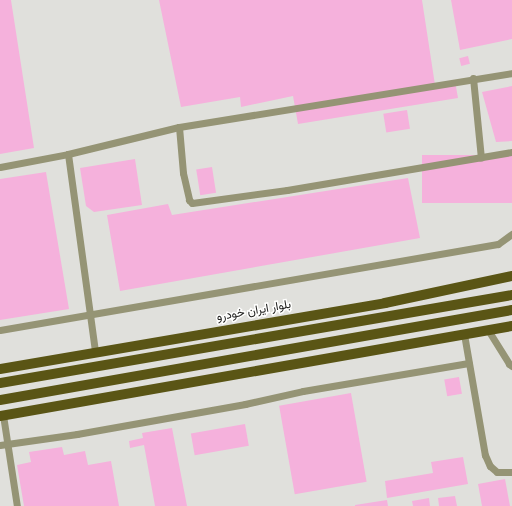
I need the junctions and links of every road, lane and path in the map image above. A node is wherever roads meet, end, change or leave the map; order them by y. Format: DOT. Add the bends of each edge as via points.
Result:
graph roads {
  1 [pos="512,73"];
  2 [pos="472,78"];
  3 [pos="179,127"];
  4 [pos="512,152"];
  5 [pos="68,154"];
  6 [pos="481,158"];
  7 [pos="0,166"];
  8 [pos="512,234"];
  9 [pos="512,276"];
  10 [pos="512,295"];
  11 [pos="512,310"];
  12 [pos="90,315"];
  13 [pos="512,326"];
  14 [pos="0,330"];
  15 [pos="488,330"];
  16 [pos="464,334"];
  17 [pos="95,352"];
  18 [pos="469,362"];
  19 [pos="512,366"];
  20 [pos="0,369"];
  21 [pos="0,383"];
  22 [pos="0,400"];
  23 [pos="1,415"];
  24 [pos="3,444"];
  25 [pos="512,472"];
  26 [pos="17,506"];
  1 -- 2 [label="lane"];
  2 -- 3 [label="lane"];
  2 -- 6 [label="lane"];
  3 -- 5 [label="lane"];
  3 -- 6 [label="lane" via="183,173 189,200 192,203"];
  4 -- 6 [label="lane"];
  5 -- 7 [label="lane"];
  5 -- 12 [label="lane"];
  8 -- 12 [label="lane" via="498,244"];
  9 -- 17 [label="main road, بلوار ایران خودرو" via="385,303"];
  10 -- 21 [label="main road"];
  11 -- 22 [label="main road"];
  12 -- 14 [label="lane"];
  12 -- 17 [label="lane"];
  13 -- 15 [label="main road"];
  15 -- 16 [label="main road"];
  15 -- 19 [label="lane"];
  16 -- 18 [label="lane"];
  16 -- 23 [label="main road"];
  17 -- 20 [label="main road, بلوار ایران خودرو"];
  18 -- 24 [label="lane" via="77,434"];
  18 -- 25 [label="lane" via="485,455 490,466 497,472"];
  23 -- 24 [label="lane"];
  24 -- 26 [label="lane"];
}
